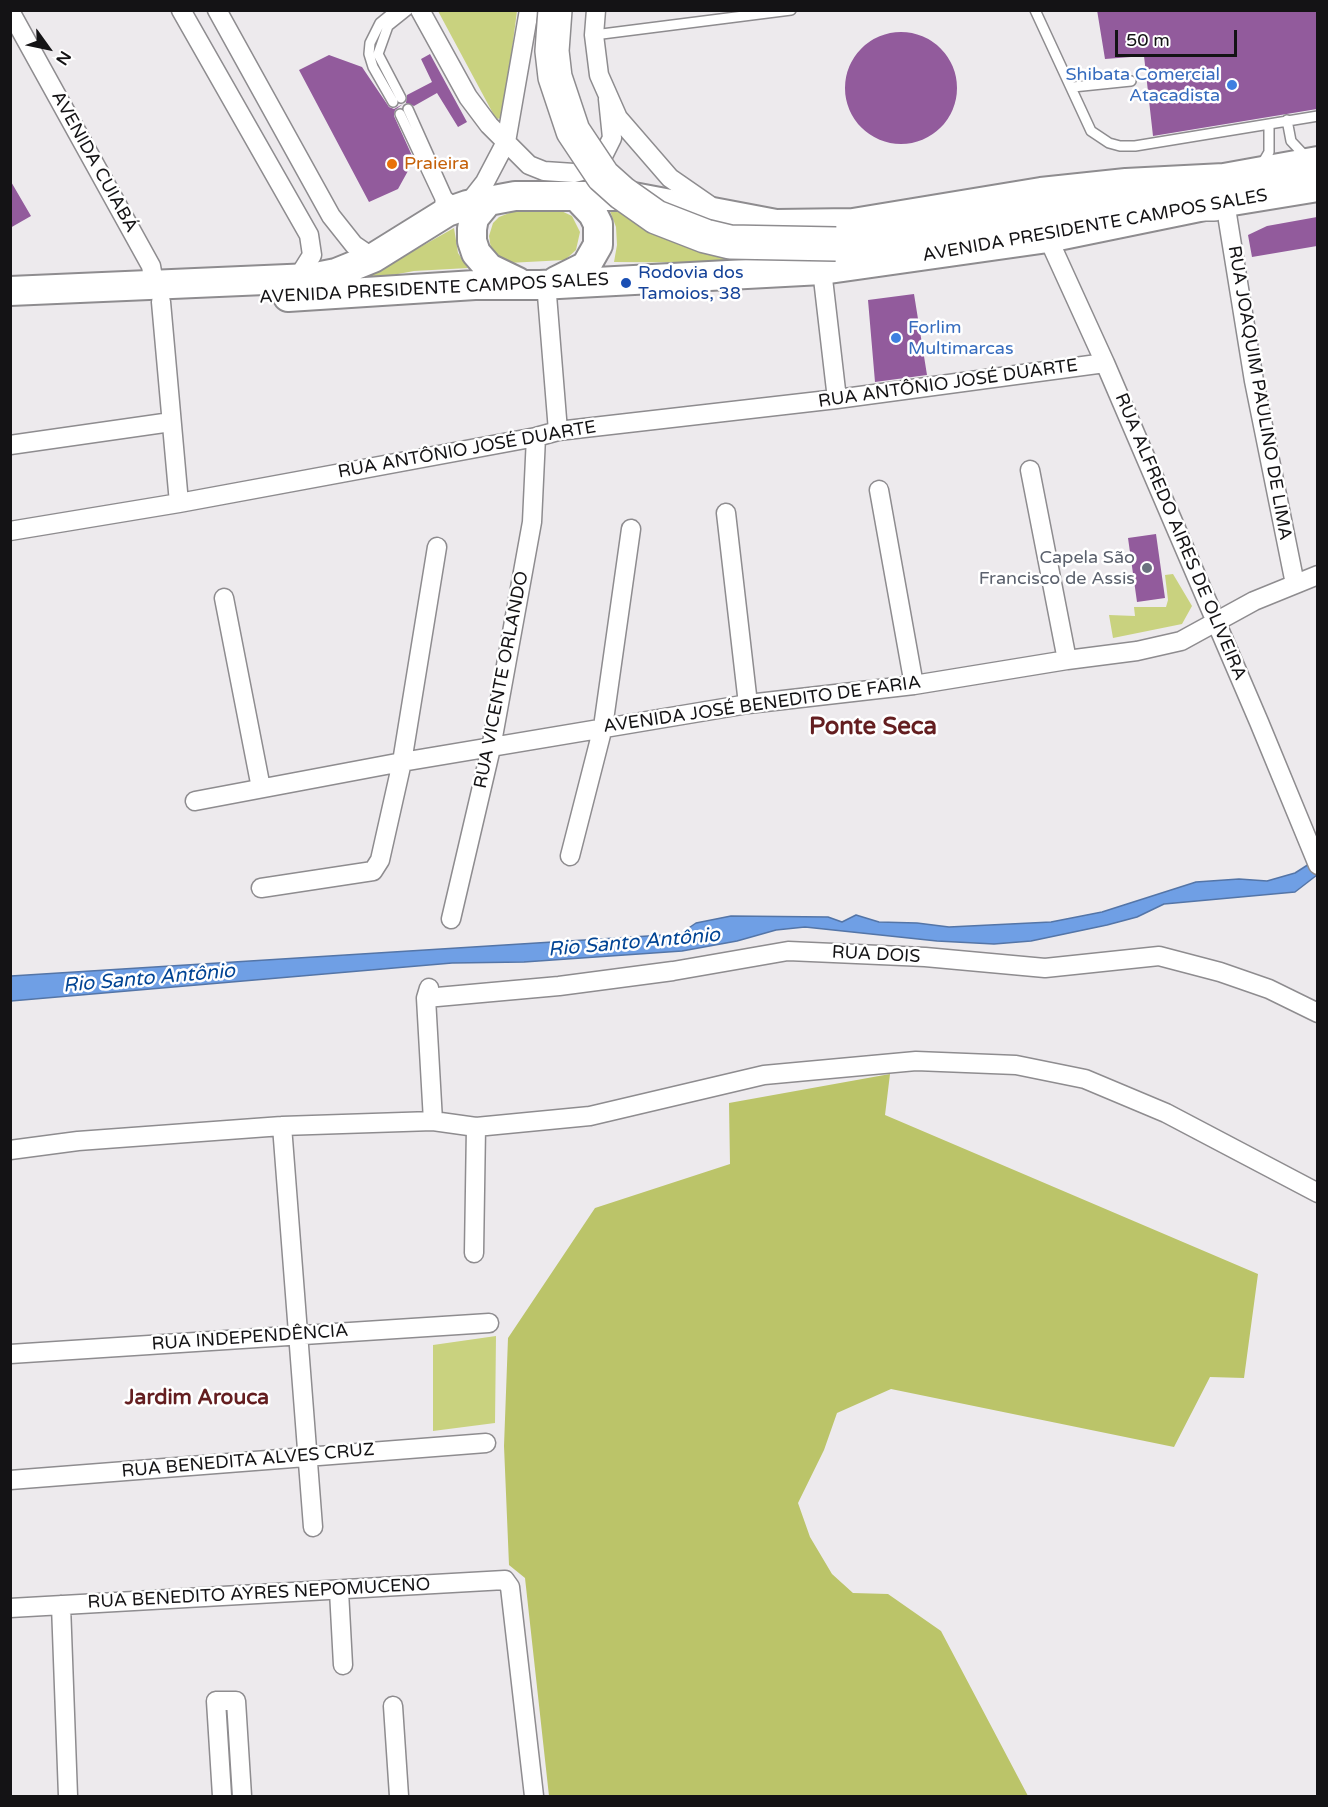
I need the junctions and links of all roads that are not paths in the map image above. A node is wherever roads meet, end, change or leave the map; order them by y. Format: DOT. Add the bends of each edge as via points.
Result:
graph roads {
  1 [pos="10,10"];
  2 [pos="181,10"];
  3 [pos="217,10"];
  4 [pos="396,10"];
  5 [pos="408,10"];
  6 [pos="420,10"];
  7 [pos="530,10"];
  8 [pos="555,10"];
  9 [pos="596,10"];
  10 [pos="792,10"];
  11 [pos="1035,10"];
  12 [pos="386,22"];
  13 [pos="594,35"];
  14 [pos="251,73"];
  15 [pos="1131,81"];
  16 [pos="224,87"];
  17 [pos="1073,87"];
  18 [pos="608,99"];
  19 [pos="397,100"];
  20 [pos="1317,116"];
  21 [pos="1287,120"];
  22 [pos="1269,124"];
  23 [pos="506,142"];
  24 [pos="1317,170"];
  25 [pos="1257,172"];
  26 [pos="576,196"];
  27 [pos="1219,203"];
  28 [pos="461,205"];
  29 [pos="723,214"];
  30 [pos="1048,238"];
  31 [pos="829,257"];
  32 [pos="373,258"];
  33 [pos="297,279"];
  34 [pos="531,284"];
  35 [pos="10,291"];
  36 [pos="157,292"];
  37 [pos="10,309"];
  38 [pos="1105,363"];
  39 [pos="837,399"];
  40 [pos="171,422"];
  41 [pos="558,431"];
  42 [pos="536,437"];
  43 [pos="10,446"];
  44 [pos="1030,470"];
  45 [pos="879,490"];
  46 [pos="178,503"];
  47 [pos="726,513"];
  48 [pos="631,529"];
  49 [pos="10,531"];
  50 [pos="437,548"];
  51 [pos="1317,575"];
  52 [pos="1295,585"];
  53 [pos="224,598"];
  54 [pos="1216,623"];
  55 [pos="1067,660"];
  56 [pos="914,684"];
  57 [pos="748,704"];
  58 [pos="603,727"];
  59 [pos="491,748"];
  60 [pos="402,762"];
  61 [pos="261,788"];
  62 [pos="195,801"];
  63 [pos="570,856"];
  64 [pos="1317,865"];
  65 [pos="261,888"];
  66 [pos="451,920"];
  67 [pos="1317,1013"];
  68 [pos="433,1121"];
  69 [pos="282,1126"];
  70 [pos="476,1127"];
  71 [pos="10,1150"];
  72 [pos="1317,1193"];
  73 [pos="474,1253"];
  74 [pos="489,1323"];
  75 [pos="296,1334"];
  76 [pos="10,1354"];
  77 [pos="486,1443"];
  78 [pos="307,1456"];
  79 [pos="10,1480"];
  80 [pos="313,1527"];
  81 [pos="339,1591"];
  82 [pos="61,1605"];
  83 [pos="10,1608"];
  84 [pos="343,1665"];
  85 [pos="393,1706"];
  86 [pos="68,1797"];
  87 [pos="222,1797"];
  88 [pos="242,1797"];
  89 [pos="399,1797"];
  90 [pos="534,1797"];
  1 -- 36 [label="street, AVENIDA CUIABÁ" via="151,266"];
  2 -- 16 [label="street"];
  3 -- 14 [label="street"];
  4 -- 12 [label="lane"];
  5 -- 12 [label="lane"];
  6 -- 23 [label="street" via="468,97"];
  7 -- 23 [label="street"];
  8 -- 31 [label="highway, bridge" via="552,51 562,101 573,131 603,176 656,217 705,236"];
  9 -- 13 [label="street"];
  10 -- 13 [label="lane"];
  11 -- 17 [label="lane"];
  12 -- 19 [label="lane" via="370,43 369,54 373,67"];
  13 -- 18 [label="street" via="599,75"];
  14 -- 16 [label="street"];
  14 -- 32 [label="street" via="332,216 354,245"];
  15 -- 17 [label="lane"];
  16 -- 33 [label="street" via="309,236 312,255"];
  17 -- 22 [label="lane" via="1091,131 1120,146"];
  18 -- 23 [label="street" via="612,125 609,147 586,170 544,171 529,165"];
  18 -- 29 [label="street" via="630,134 670,178"];
  20 -- 21 [label="lane"];
  21 -- 22 [label="lane"];
  21 -- 24 [label="lane" via="1295,148"];
  22 -- 25 [label="lane" via="1269,152"];
  23 -- 28 [label="street" via="485,182"];
  24 -- 25 [label="main road, AVENIDA PRESIDENTE CAMPOS SALES"];
  24 -- 27 [label="main road, AVENIDA PRESIDENTE CAMPOS SALES"];
  25 -- 29 [label="main road, AVENIDA PRESIDENTE CAMPOS SALES" via="1050,191 853,223 776,224"];
  26 -- 28 [label="main road, AVENIDA PRESIDENTE CAMPOS SALES" via="515,196"];
  26 -- 29 [label="main road, AVENIDA PRESIDENTE CAMPOS SALES" via="628,196"];
  26 -- 34 [label="main road" via="598,224 598,245 578,272 567,278"];
  27 -- 30 [label="main road, AVENIDA PRESIDENTE CAMPOS SALES"];
  27 -- 31 [label="highway" via="1071,210 882,241"];
  27 -- 52 [label="street, RUA JOAQUIM PAULINO DE LIMA"];
  28 -- 28 [label="lane" via="404,112 441,204"];
  28 -- 32 [label="main road, AVENIDA PRESIDENTE CAMPOS SALES"];
  28 -- 34 [label="main road" via="474,219 472,242 489,268"];
  30 -- 31 [label="main road, AVENIDA PRESIDENTE CAMPOS SALES"];
  30 -- 38 [label="street, RUA ALFREDO AIRES DE OLIVEIRA"];
  31 -- 34 [label="main road, AVENIDA PRESIDENTE CAMPOS SALES"];
  31 -- 39 [label="street"];
  32 -- 33 [label="main road, AVENIDA PRESIDENTE CAMPOS SALES" via="336,273"];
  33 -- 36 [label="main road, AVENIDA PRESIDENTE CAMPOS SALES"];
  34 -- 36 [label="main road, AVENIDA PRESIDENTE CAMPOS SALES"];
  34 -- 41 [label="street" via="547,295"];
  35 -- 36 [label="main road, AVENIDA PRESIDENTE CAMPOS SALES"];
  36 -- 37 [label="main road, AVENIDA PRESIDENTE CAMPOS SALES"];
  36 -- 40 [label="street, AVENIDA CUIABÁ"];
  38 -- 39 [label="street, RUA ANTÔNIO JOSÉ DUARTE"];
  38 -- 54 [label="street, RUA ALFREDO AIRES DE OLIVEIRA"];
  39 -- 41 [label="street, RUA ANTÔNIO JOSÉ DUARTE"];
  40 -- 43 [label="street"];
  40 -- 46 [label="street, AVENIDA CUIABÁ"];
  41 -- 42 [label="street, RUA ANTÔNIO JOSÉ DUARTE"];
  42 -- 46 [label="street, RUA ANTÔNIO JOSÉ DUARTE"];
  42 -- 59 [label="street, RUA VICENTE ORLANDO" via="531,522"];
  44 -- 55 [label="street"];
  45 -- 56 [label="street"];
  46 -- 49 [label="street, RUA ANTÔNIO JOSÉ DUARTE"];
  47 -- 57 [label="street"];
  48 -- 58 [label="street"];
  50 -- 60 [label="street"];
  51 -- 52 [label="street, AVENIDA JOSÉ BENEDITO DE FARIA"];
  52 -- 54 [label="street, AVENIDA JOSÉ BENEDITO DE FARIA" via="1254,601"];
  53 -- 61 [label="street"];
  54 -- 55 [label="street, AVENIDA JOSÉ BENEDITO DE FARIA" via="1162,646"];
  54 -- 64 [label="street, RUA ALFREDO AIRES DE OLIVEIRA"];
  55 -- 56 [label="street, AVENIDA JOSÉ BENEDITO DE FARIA"];
  56 -- 57 [label="street, AVENIDA JOSÉ BENEDITO DE FARIA"];
  57 -- 58 [label="street, AVENIDA JOSÉ BENEDITO DE FARIA"];
  58 -- 59 [label="street, AVENIDA JOSÉ BENEDITO DE FARIA"];
  58 -- 63 [label="street"];
  59 -- 60 [label="street, AVENIDA JOSÉ BENEDITO DE FARIA"];
  59 -- 66 [label="street, RUA VICENTE ORLANDO"];
  60 -- 61 [label="street, AVENIDA JOSÉ BENEDITO DE FARIA"];
  60 -- 65 [label="street" via="380,860 372,871"];
  61 -- 62 [label="street, AVENIDA JOSÉ BENEDITO DE FARIA"];
  67 -- 68 [label="street, RUA DOIS" via="1269,989 1159,956 1045,968 925,957 788,951 559,986 427,992"];
  68 -- 69 [label="street"];
  68 -- 70 [label="street"];
  69 -- 71 [label="street"];
  69 -- 75 [label="street"];
  70 -- 72 [label="street" via="590,1116 764,1075 916,1061 1016,1065 1085,1079 1166,1113"];
  70 -- 73 [label="street"];
  74 -- 75 [label="street, RUA INDEPENDÊNCIA"];
  75 -- 76 [label="street, RUA INDEPENDÊNCIA"];
  75 -- 78 [label="street"];
  77 -- 78 [label="street, RUA BENEDITA ALVES CRUZ"];
  78 -- 79 [label="street, RUA BENEDITA ALVES CRUZ"];
  78 -- 80 [label="street"];
  81 -- 82 [label="street, RUA BENEDITO AYRES NEPOMUCENO"];
  81 -- 84 [label="street"];
  81 -- 90 [label="street, RUA BENEDITO AYRES NEPOMUCENO" via="501,1579 508,1582"];
  82 -- 83 [label="street, RUA BENEDITO AYRES NEPOMUCENO"];
  82 -- 86 [label="street"];
  85 -- 89 [label="street"];
  87 -- 88 [label="street" via="216,1701 236,1701"];
}
